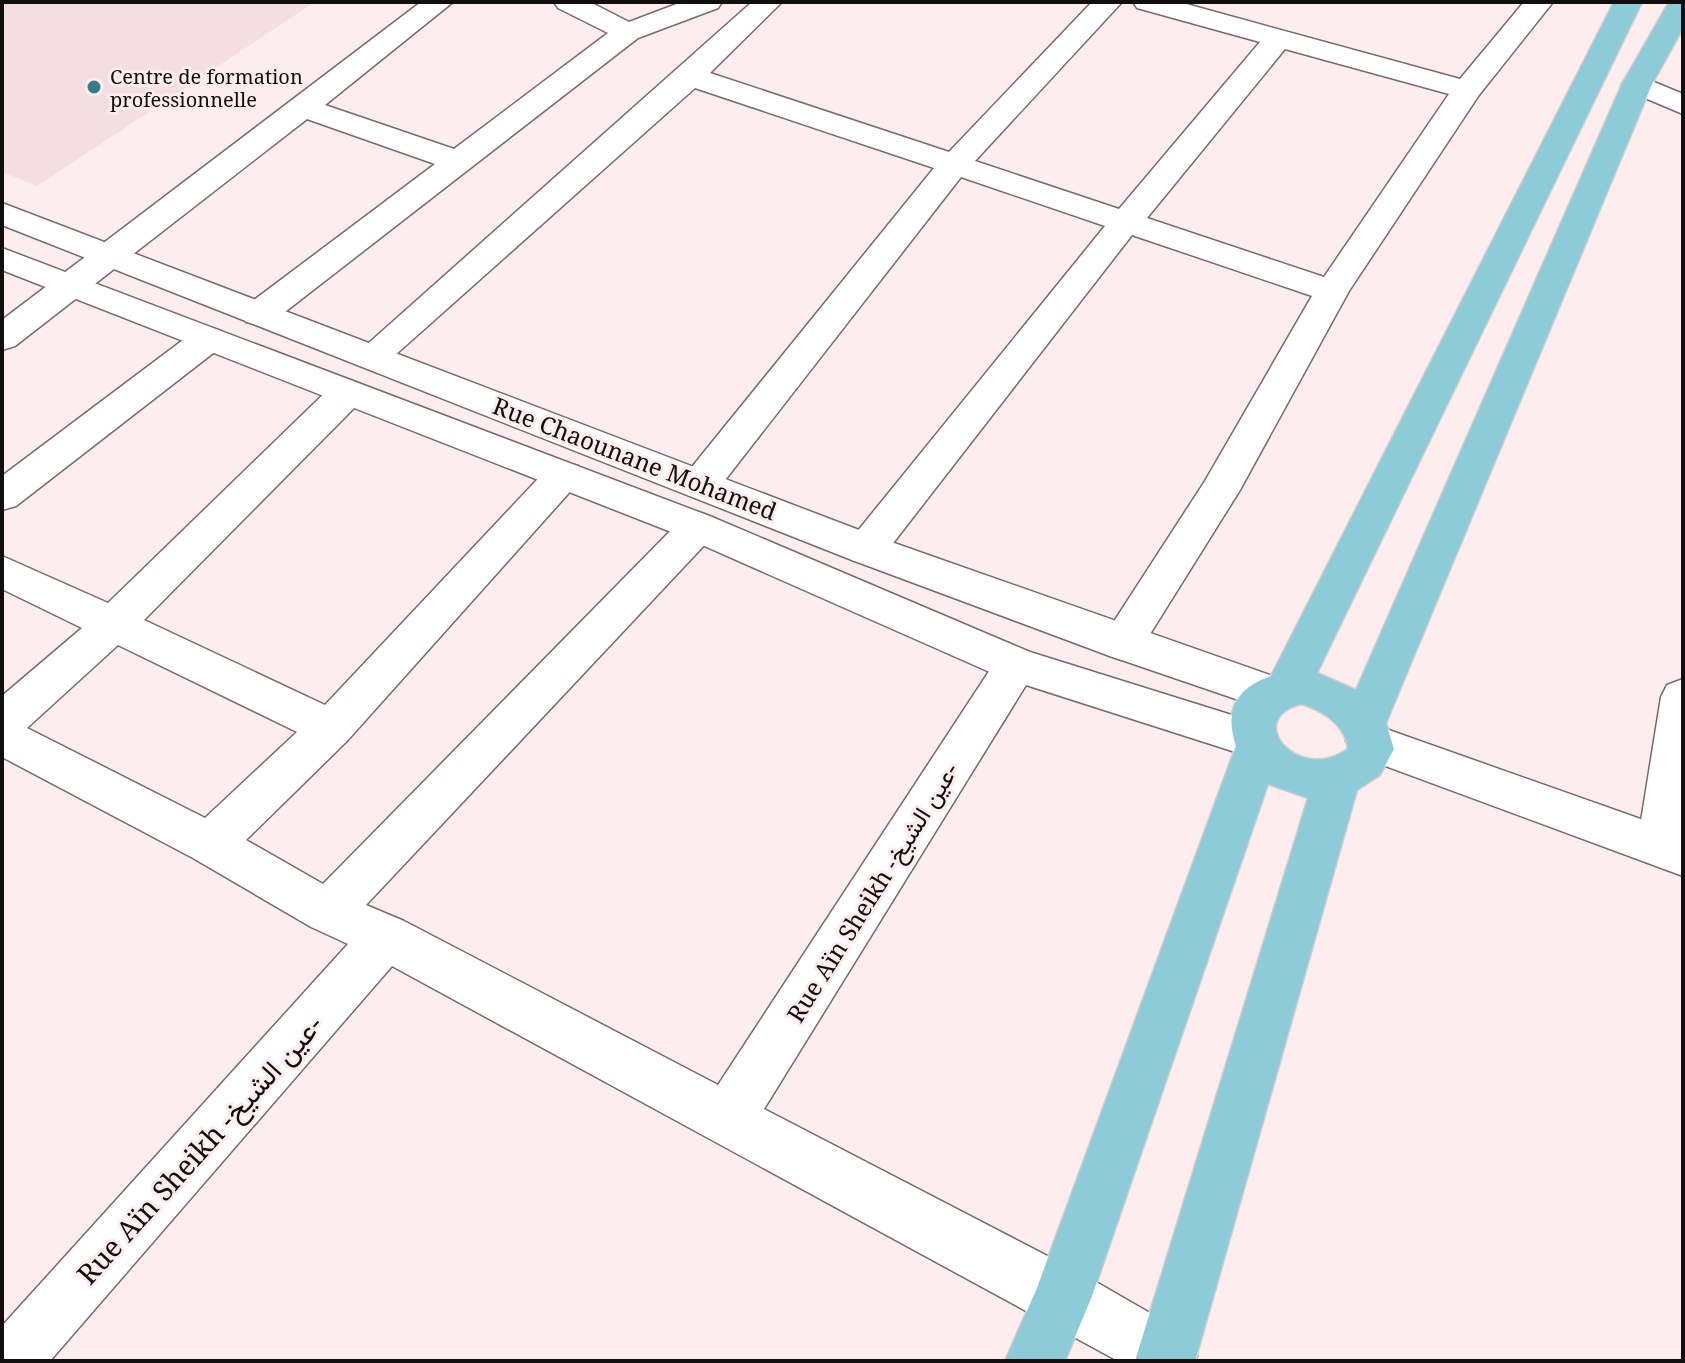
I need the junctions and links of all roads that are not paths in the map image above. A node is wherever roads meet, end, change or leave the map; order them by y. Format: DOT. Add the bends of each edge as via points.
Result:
graph roads {
  1 [pos="439,2"];
  2 [pos="568,2"];
  3 [pos="708,2"];
  4 [pos="768,2"];
  5 [pos="1108,2"];
  6 [pos="1147,2"];
  7 [pos="1539,2"];
  8 [pos="1628,2"];
  9 [pos="1683,2"];
  10 [pos="628,32"];
  11 [pos="1280,37"];
  12 [pos="690,76"];
  13 [pos="1637,84"];
  14 [pos="1467,90"];
  15 [pos="1683,105"];
  16 [pos="302,107"];
  17 [pos="458,161"];
  18 [pos="953,166"];
  19 [pos="2,213"];
  20 [pos="1124,224"];
  21 [pos="108,256"];
  22 [pos="2,258"];
  23 [pos="71,284"];
  24 [pos="1332,291"];
  25 [pos="259,314"];
  26 [pos="2,338"];
  27 [pos="208,339"];
  28 [pos="371,357"];
  29 [pos="347,393"];
  30 [pos="564,476"];
  31 [pos="701,483"];
  32 [pos="2,496"];
  33 [pos="698,527"];
  34 [pos="866,549"];
  35 [pos="2,571"];
  36 [pos="114,624"];
  37 [pos="1122,643"];
  38 [pos="1016,665"];
  39 [pos="1279,690"];
  40 [pos="1683,697"];
  41 [pos="2,723"];
  42 [pos="331,728"];
  43 [pos="2,736"];
  44 [pos="1256,744"];
  45 [pos="1357,748"];
  46 [pos="210,844"];
  47 [pos="1672,850"];
  48 [pos="328,912"];
  49 [pos="386,937"];
  50 [pos="728,1118"];
  51 [pos="1063,1296"];
  52 [pos="1166,1359"];
  53 [pos="11,1361"];
  54 [pos="1035,1361"];
  1 -- 16 [label="street"];
  2 -- 10 [label="street"];
  3 -- 10 [label="street"];
  4 -- 12 [label="street"];
  5 -- 18 [label="street"];
  6 -- 11 [label="street"];
  7 -- 14 [label="street"];
  8 -- 39 [label="main road"];
  9 -- 13 [label="main road"];
  10 -- 17 [label="street"];
  11 -- 14 [label="street"];
  11 -- 20 [label="street"];
  12 -- 18 [label="street"];
  12 -- 28 [label="street"];
  13 -- 15 [label="street"];
  13 -- 45 [label="main road"];
  14 -- 24 [label="street"];
  16 -- 17 [label="street"];
  16 -- 21 [label="street"];
  17 -- 25 [label="street"];
  18 -- 20 [label="street"];
  18 -- 31 [label="street"];
  19 -- 21 [label="street, Rue Chaounane Mohamed"];
  20 -- 24 [label="street"];
  20 -- 34 [label="street"];
  21 -- 23 [label="street"];
  21 -- 25 [label="street, Rue Chaounane Mohamed"];
  22 -- 23 [label="street, Rue Chaounane Mohamed"];
  23 -- 26 [label="street"];
  23 -- 27 [label="street, Rue Chaounane Mohamed"];
  24 -- 37 [label="street" via="1220,490"];
  25 -- 28 [label="street, Rue Chaounane Mohamed"];
  27 -- 29 [label="street, Rue Chaounane Mohamed"];
  27 -- 32 [label="street"];
  28 -- 31 [label="street, Rue Chaounane Mohamed"];
  29 -- 30 [label="street, Rue Chaounane Mohamed"];
  29 -- 36 [label="street"];
  30 -- 33 [label="street, Rue Chaounane Mohamed"];
  30 -- 42 [label="street"];
  31 -- 34 [label="street, Rue Chaounane Mohamed"];
  33 -- 38 [label="street, Rue Chaounane Mohamed"];
  33 -- 48 [label="street"];
  34 -- 37 [label="street, Rue Chaounane Mohamed"];
  35 -- 36 [label="street"];
  36 -- 41 [label="street"];
  36 -- 42 [label="street"];
  37 -- 39 [label="street, Rue Chaounane Mohamed"];
  38 -- 44 [label="street, Rue Chaounane Mohamed"];
  38 -- 50 [label="street, Rue Aïn Sheikh -عين الشيخ-"];
  39 -- 44 [label="main road" via="1259,702 1253,713"];
  39 -- 45 [label="main road" via="1317,689 1356,711"];
  40 -- 47 [label="street"];
  42 -- 46 [label="street"];
  43 -- 46 [label="street"];
  44 -- 45 [label="main road" via="1283,771 1301,778"];
  44 -- 51 [label="main road"];
  45 -- 47 [label="street"];
  45 -- 52 [label="main road"];
  46 -- 48 [label="street"];
  48 -- 49 [label="street"];
  49 -- 50 [label="street"];
  49 -- 53 [label="street, Rue Aïn Sheikh -عين الشيخ-"];
  50 -- 51 [label="street"];
  51 -- 52 [label="street"];
  51 -- 54 [label="main road"];
}
